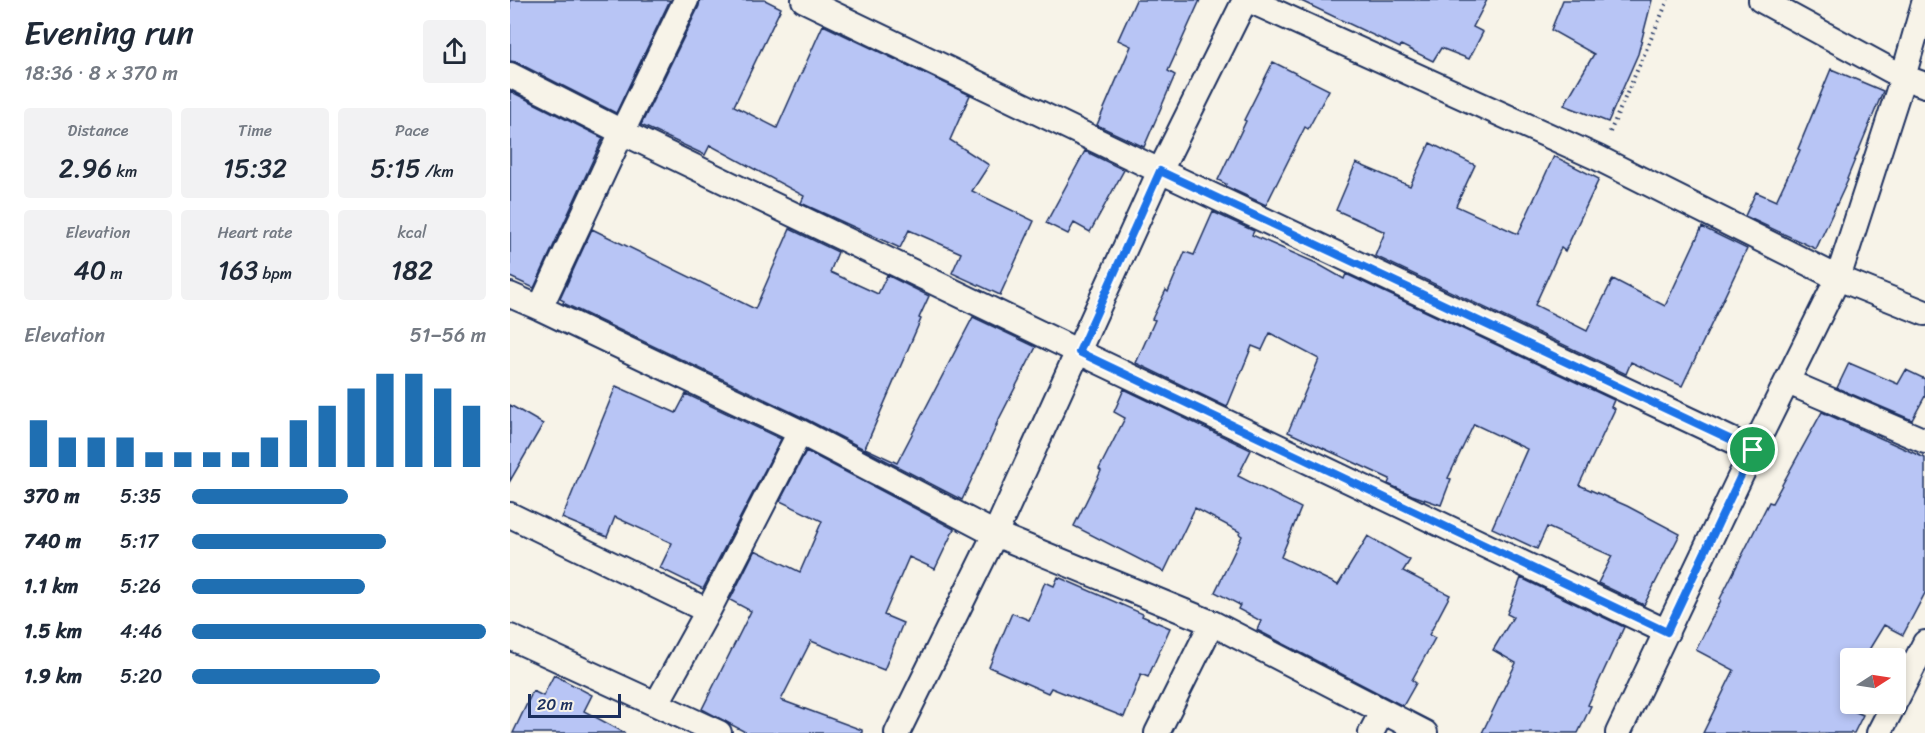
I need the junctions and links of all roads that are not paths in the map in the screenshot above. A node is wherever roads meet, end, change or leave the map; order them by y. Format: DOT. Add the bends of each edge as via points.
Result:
graph roads {
  1 [pos="686,0"];
  2 [pos="804,0"];
  3 [pos="1247,0"];
  4 [pos="1761,0"];
  5 [pos="1925,0"];
  6 [pos="510,75"];
  7 [pos="1914,81"];
  8 [pos="622,132"];
  9 [pos="1160,171"];
  10 [pos="1838,278"];
  11 [pos="510,295"];
  12 [pos="540,308"];
  13 [pos="1925,313"];
  14 [pos="1079,352"];
  15 [pos="1788,382"];
  16 [pos="800,432"];
  17 [pos="1925,441"];
  18 [pos="1753,450"];
  19 [pos="511,517"];
  20 [pos="995,534"];
  21 [pos="708,611"];
  22 [pos="1212,623"];
  23 [pos="1667,632"];
  24 [pos="510,637"];
  25 [pos="1925,644"];
  26 [pos="1906,681"];
  27 [pos="657,703"];
  28 [pos="1889,714"];
  29 [pos="1376,722"];
  30 [pos="719,733"];
  31 [pos="897,733"];
  32 [pos="1157,733"];
  33 [pos="1425,733"];
  34 [pos="1618,733"];
  35 [pos="1879,733"];
  1 -- 8 [label="street"];
  2 -- 9 [label="street"];
  3 -- 9 [label="street"];
  3 -- 10 [label="street" via="1598,158"];
  4 -- 7 [label="street"];
  5 -- 7 [label="street"];
  6 -- 8 [label="street"];
  7 -- 10 [label="street"];
  8 -- 12 [label="street"];
  8 -- 14 [label="street"];
  9 -- 14 [label="street"];
  9 -- 18 [label="street"];
  10 -- 13 [label="street"];
  10 -- 15 [label="street"];
  11 -- 12 [label="street"];
  12 -- 16 [label="street"];
  14 -- 20 [label="street"];
  14 -- 23 [label="street"];
  15 -- 17 [label="street"];
  15 -- 18 [label="street"];
  16 -- 20 [label="street"];
  16 -- 21 [label="street"];
  18 -- 23 [label="street"];
  19 -- 21 [label="street"];
  20 -- 22 [label="street"];
  20 -- 31 [label="street"];
  21 -- 27 [label="street"];
  22 -- 29 [label="street"];
  22 -- 32 [label="street"];
  23 -- 34 [label="street"];
  24 -- 27 [label="street"];
  25 -- 26 [label="street"];
  27 -- 30 [label="street"];
  28 -- 35 [label="street"];
  29 -- 33 [label="street"];
}
